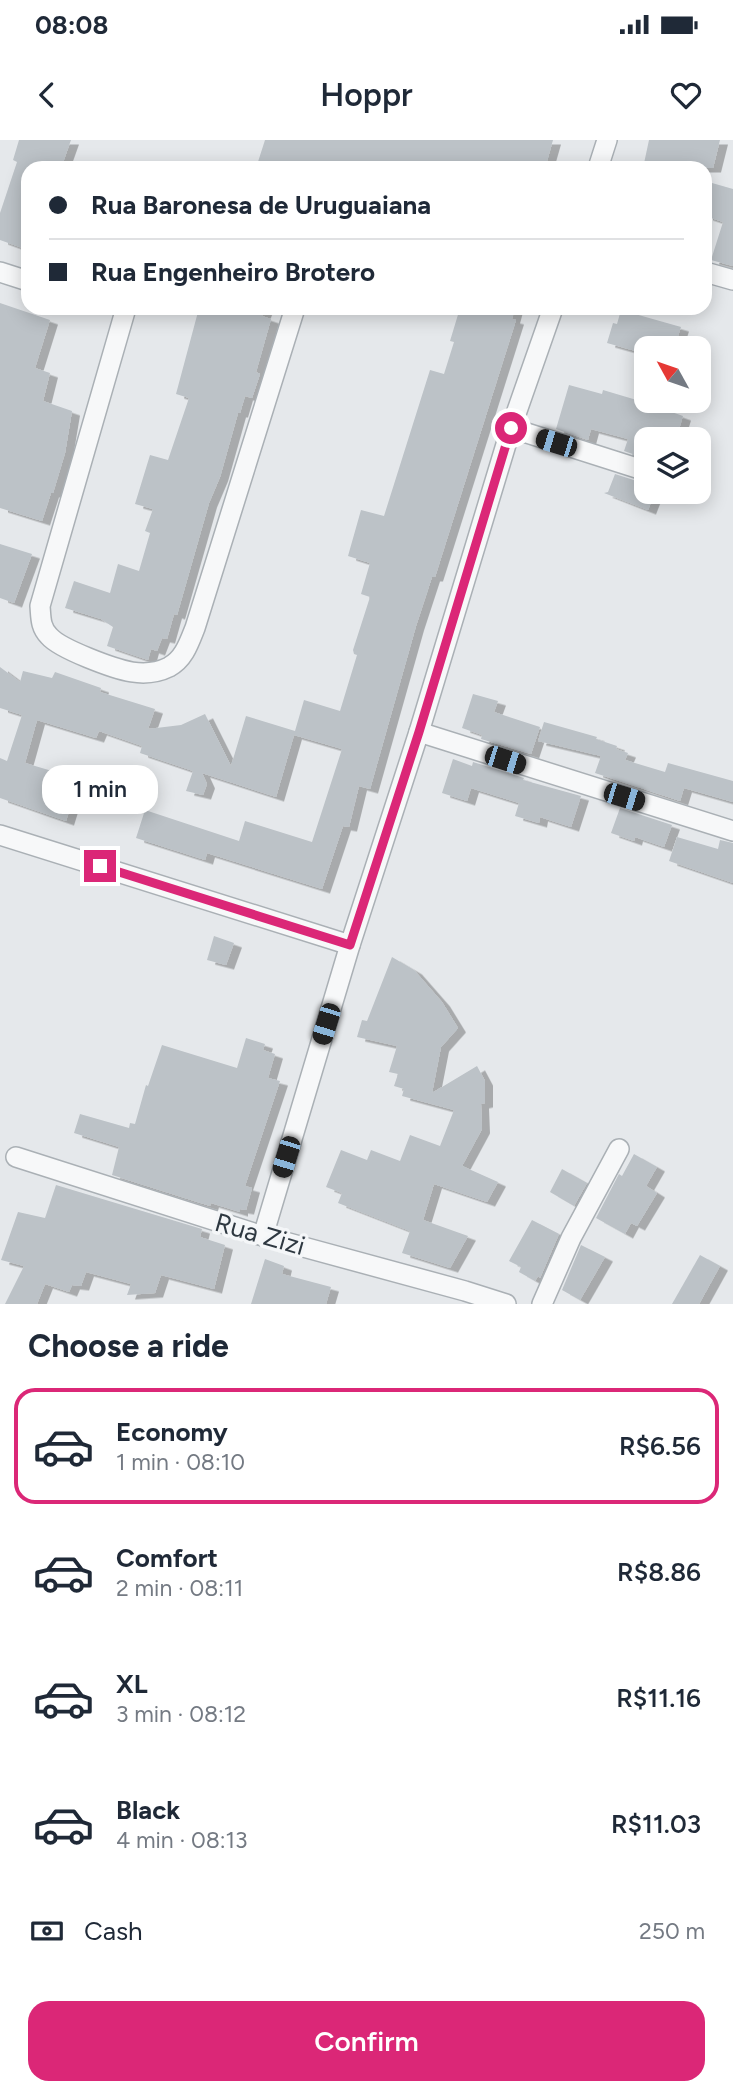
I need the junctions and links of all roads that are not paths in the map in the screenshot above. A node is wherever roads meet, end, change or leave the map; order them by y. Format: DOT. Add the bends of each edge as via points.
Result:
graph roads {
  1 [pos="607,140"];
  2 [pos="600,161"];
  3 [pos="0,272"];
  4 [pos="712,274"];
  5 [pos="21,279"];
  6 [pos="733,280"];
  7 [pos="119,315"];
  8 [pos="293,315"];
  9 [pos="551,315"];
  10 [pos="511,428"];
  11 [pos="634,467"];
  12 [pos="419,732"];
  13 [pos="733,831"];
  14 [pos="0,835"];
  15 [pos="350,945"];
  16 [pos="620,1149"];
  17 [pos="16,1157"];
  18 [pos="262,1236"];
  19 [pos="463,1297"];
  20 [pos="506,1304"];
  21 [pos="542,1304"];
  1 -- 2 [label="street"];
  3 -- 5 [label="street"];
  4 -- 6 [label="street"];
  7 -- 8 [label="street" via="40,606 41,624 49,637 71,651 131,672 155,673 186,652"];
  9 -- 10 [label="street"];
  10 -- 11 [label="street"];
  10 -- 12 [label="street"];
  12 -- 13 [label="street"];
  12 -- 15 [label="street"];
  14 -- 15 [label="street"];
  15 -- 18 [label="street"];
  16 -- 21 [label="street" via="570,1238"];
  17 -- 18 [label="street, Rua Zizi"];
  18 -- 19 [label="street, Rua Zizi"];
  19 -- 20 [label="street, Rua Zizi"];
}
